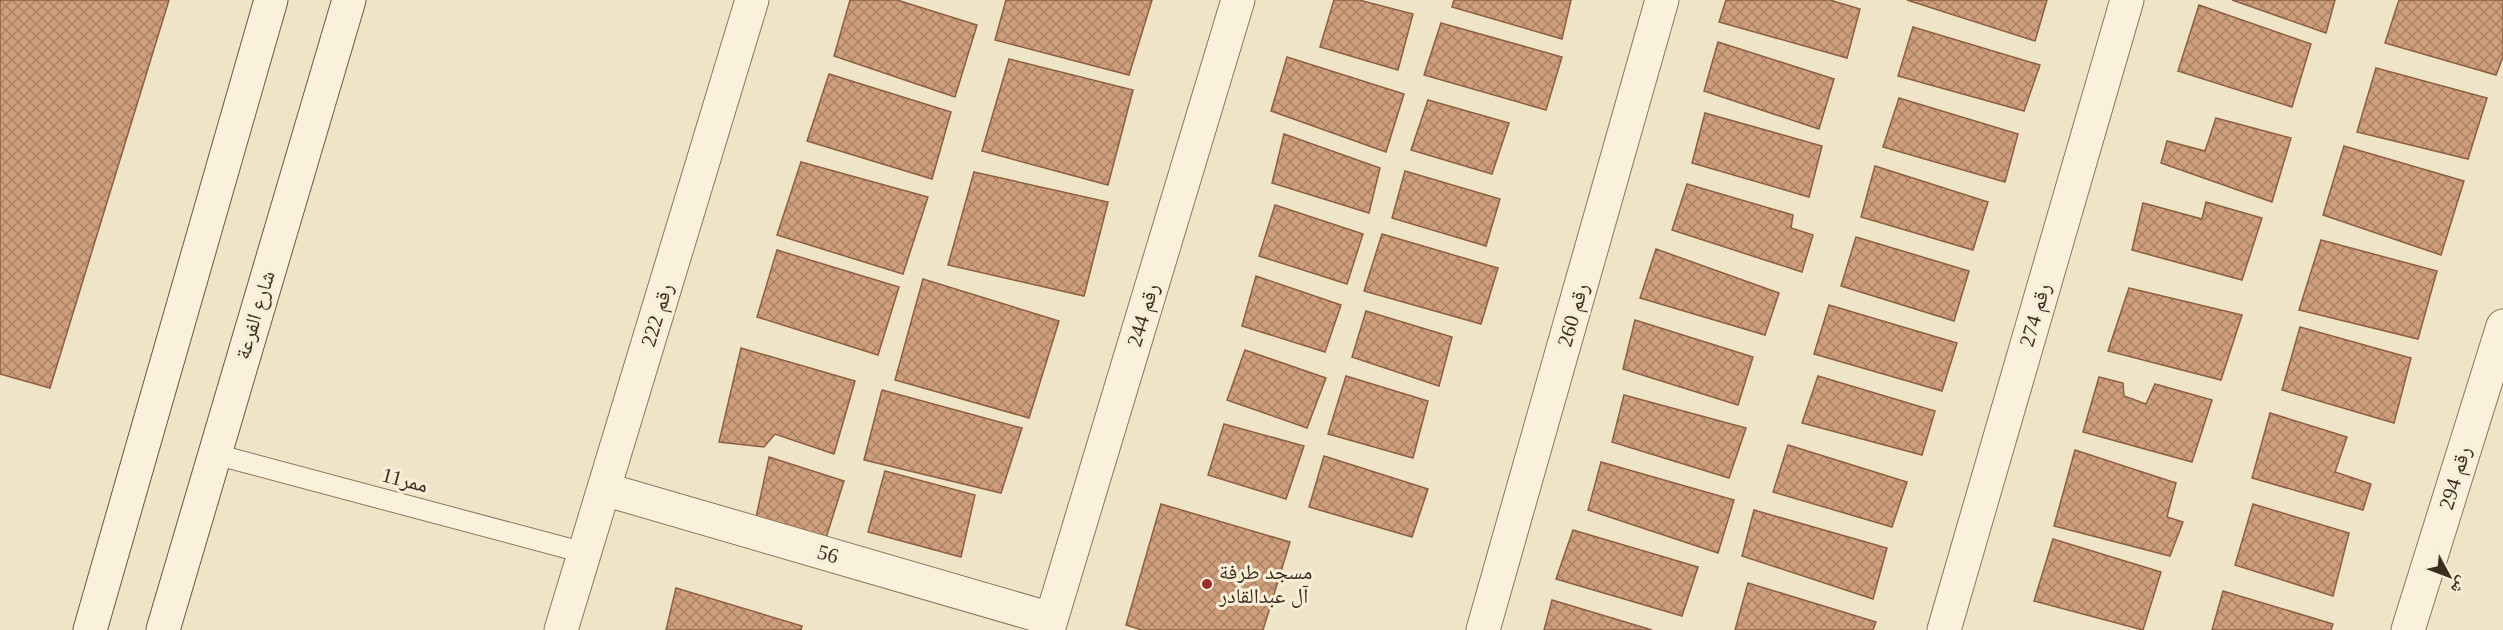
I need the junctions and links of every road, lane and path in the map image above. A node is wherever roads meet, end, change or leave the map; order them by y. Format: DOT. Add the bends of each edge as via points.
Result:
graph roads {
  1 [pos="271,0"];
  2 [pos="349,0"];
  3 [pos="752,0"];
  4 [pos="1238,0"];
  5 [pos="1662,0"];
  6 [pos="2127,0"];
  7 [pos="2503,326"];
  8 [pos="213,454"];
  9 [pos="604,489"];
  10 [pos="585,553"];
  11 [pos="1050,625"];
  12 [pos="90,630"];
  13 [pos="162,630"];
  14 [pos="561,630"];
  15 [pos="1483,630"];
  16 [pos="1944,630"];
  17 [pos="2408,630"];
  1 -- 12 [label="street"];
  2 -- 8 [label="street, شارع الفرعة"];
  3 -- 9 [label="street, رقم 222"];
  4 -- 11 [label="street, رقم 244"];
  5 -- 15 [label="street, رقم 260"];
  6 -- 16 [label="street, رقم 274"];
  7 -- 17 [label="street, رقم 294"];
  8 -- 10 [label="lane, ممر11"];
  8 -- 13 [label="street, شارع الفرعة"];
  9 -- 10 [label="street, رقم 222"];
  9 -- 11 [label="street, 56"];
  10 -- 14 [label="street, رقم 222"];
}
